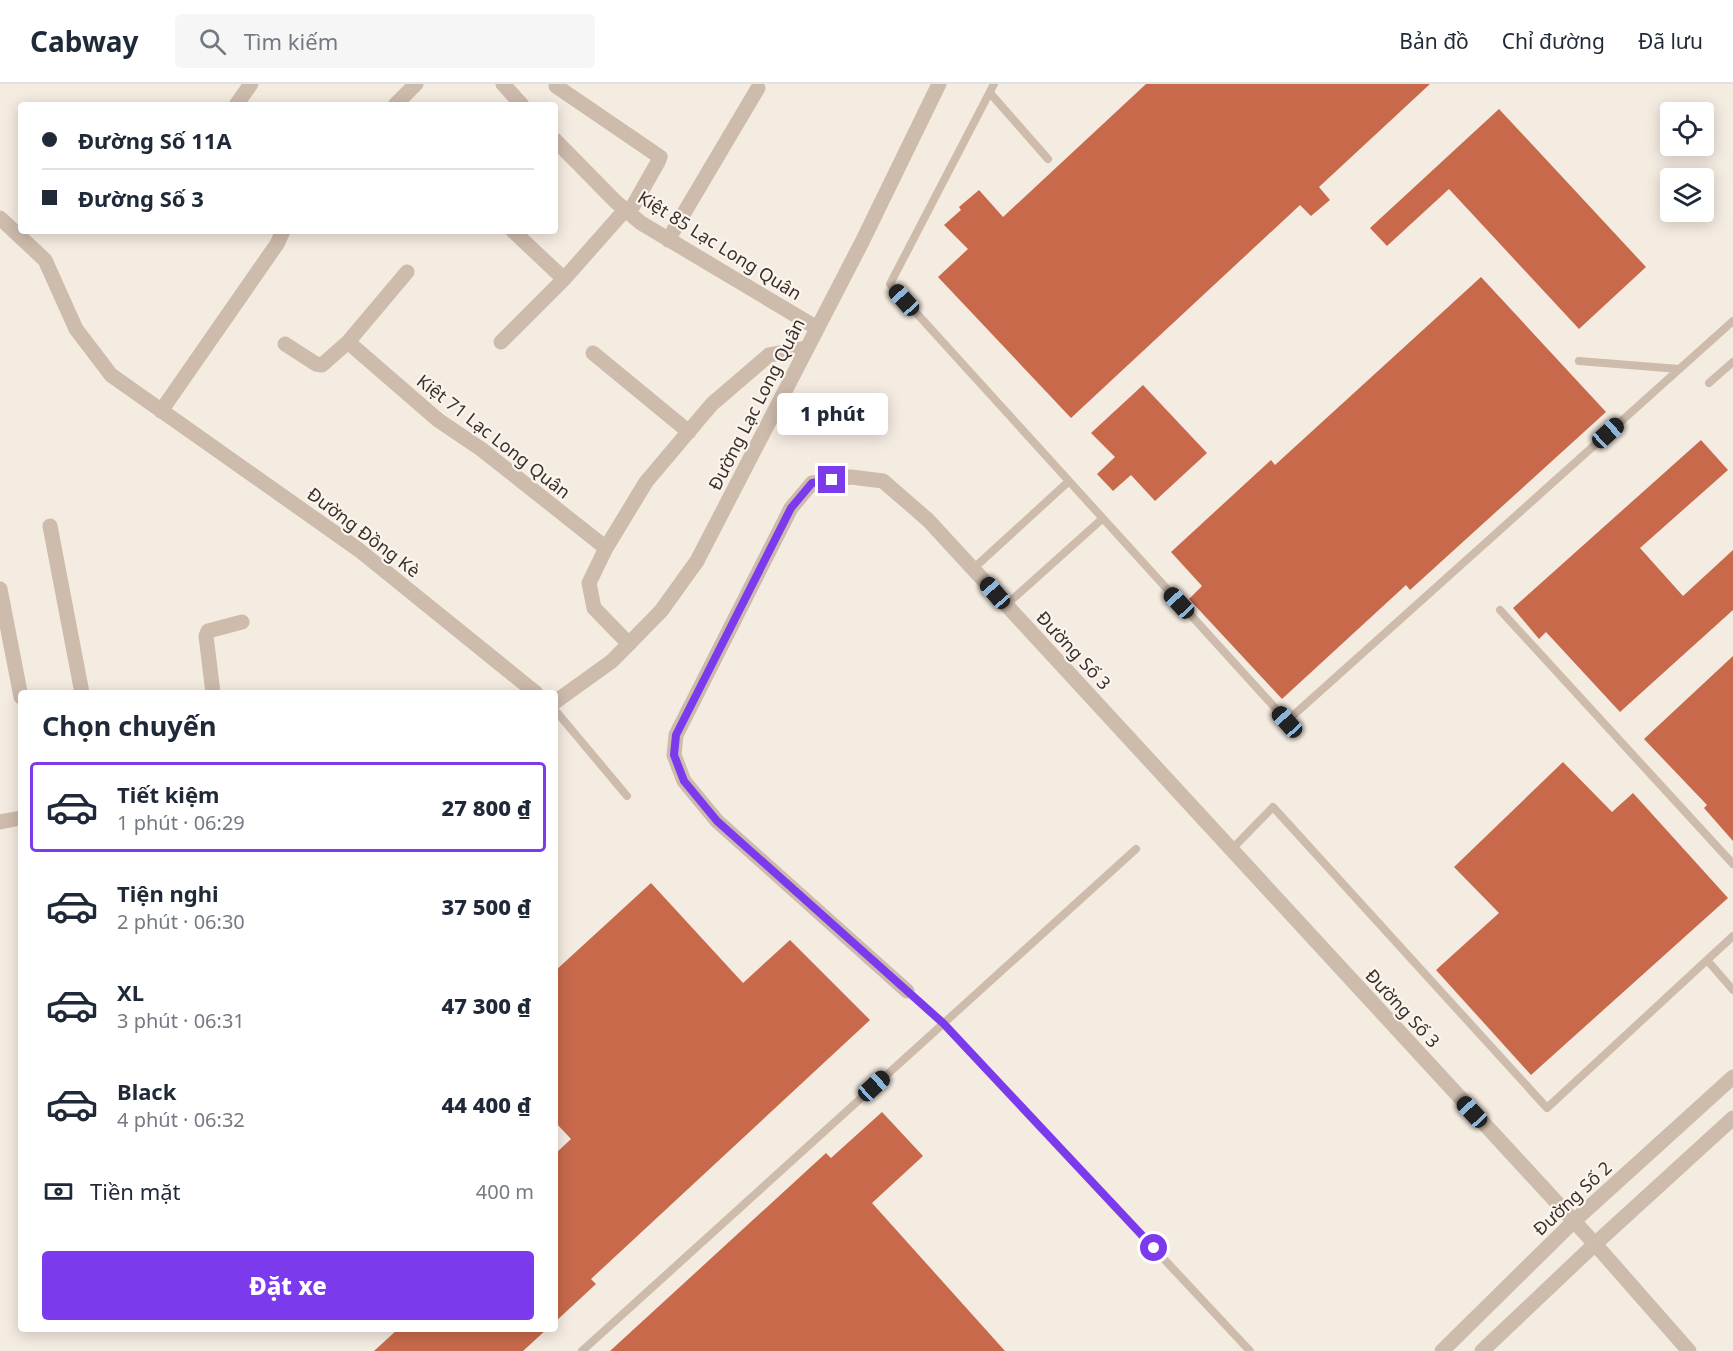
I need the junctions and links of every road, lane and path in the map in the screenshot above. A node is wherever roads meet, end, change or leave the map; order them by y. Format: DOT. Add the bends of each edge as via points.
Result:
graph roads {
  1 [pos="251,84"];
  2 [pos="416,84"];
  3 [pos="503,84"];
  4 [pos="939,84"];
  5 [pos="994,84"];
  6 [pos="556,86"];
  7 [pos="758,88"];
  8 [pos="990,93"];
  9 [pos="238,102"];
  10 [pos="398,102"];
  11 [pos="519,102"];
  12 [pos="558,143"];
  13 [pos="1048,159"];
  14 [pos="627,211"];
  15 [pos="0,218"];
  16 [pos="282,234"];
  17 [pos="516,234"];
  18 [pos="668,240"];
  19 [pos="407,272"];
  20 [pos="564,279"];
  21 [pos="1733,321"];
  22 [pos="817,328"];
  23 [pos="348,342"];
  24 [pos="501,342"];
  25 [pos="285,344"];
  26 [pos="807,348"];
  27 [pos="593,353"];
  28 [pos="1579,362"];
  29 [pos="1733,362"];
  30 [pos="1679,369"];
  31 [pos="1709,383"];
  32 [pos="161,411"];
  33 [pos="689,432"];
  34 [pos="1068,482"];
  35 [pos="1102,519"];
  36 [pos="50,526"];
  37 [pos="606,548"];
  38 [pos="974,568"];
  39 [pos="0,589"];
  40 [pos="1006,605"];
  41 [pos="1500,610"];
  42 [pos="242,622"];
  43 [pos="629,644"];
  44 [pos="20,690"];
  45 [pos="81,690"];
  46 [pos="213,690"];
  47 [pos="532,690"];
  48 [pos="558,700"];
  49 [pos="558,714"];
  50 [pos="627,796"];
  51 [pos="18,819"];
  52 [pos="0,822"];
  53 [pos="1136,849"];
  54 [pos="1232,849"];
  55 [pos="1733,864"];
  56 [pos="1733,936"];
  57 [pos="1707,960"];
  58 [pos="1733,990"];
  59 [pos="907,991"];
  60 [pos="943,1023"];
  61 [pos="1733,1077"];
  62 [pos="1733,1118"];
  63 [pos="1573,1222"];
  64 [pos="1595,1244"];
  65 [pos="582,1351"];
  66 [pos="1250,1351"];
  67 [pos="1442,1351"];
  68 [pos="1482,1351"];
  69 [pos="1689,1351"];
  1 -- 9 [label="street"];
  2 -- 10 [label="street"];
  3 -- 11 [label="street"];
  4 -- 22 [label="street, Đường Lạc Long Quân"];
  5 -- 8 [label="lane"];
  6 -- 14 [label="street" via="660,157"];
  7 -- 18 [label="street"];
  8 -- 13 [label="lane"];
  8 -- 34 [label="lane" via="890,284"];
  12 -- 14 [label="street, Kiệt 85 Lạc Long Quân"];
  14 -- 18 [label="street, Kiệt 85 Lạc Long Quân"];
  14 -- 20 [label="street"];
  15 -- 32 [label="street, Đường Đồng Kè" via="45,260 76,329 111,375"];
  16 -- 32 [label="street"];
  17 -- 20 [label="street"];
  18 -- 22 [label="street, Kiệt 85 Lạc Long Quân"];
  19 -- 23 [label="street"];
  20 -- 24 [label="street"];
  21 -- 30 [label="lane"];
  22 -- 26 [label="street, Đường Lạc Long Quân"];
  23 -- 25 [label="street" via="322,365"];
  23 -- 37 [label="street, Kiệt 71 Lạc Long Quân" via="438,420 482,449"];
  26 -- 33 [label="street" via="769,355 712,404"];
  26 -- 43 [label="street, Đường Lạc Long Quân" via="697,561 662,611"];
  27 -- 33 [label="street"];
  28 -- 30 [label="lane"];
  29 -- 31 [label="lane"];
  30 -- 35 [label="lane" via="1287,722"];
  32 -- 47 [label="street, Đường Đồng Kè" via="359,550"];
  33 -- 37 [label="street" via="646,482"];
  34 -- 35 [label="lane"];
  34 -- 38 [label="lane"];
  35 -- 40 [label="lane"];
  36 -- 45 [label="street"];
  37 -- 43 [label="street" via="589,583 594,608"];
  38 -- 40 [label="street, Đường Số 3"];
  38 -- 59 [label="street, Đường Số 3" via="883,481 851,477 812,483 791,508 676,735 674,755 684,781 717,821"];
  39 -- 44 [label="street"];
  40 -- 54 [label="street, Đường Số 3"];
  41 -- 55 [label="lane"];
  42 -- 46 [label="street" via="208,631"];
  43 -- 48 [label="street, Đường Lạc Long Quân"];
  49 -- 50 [label="lane"];
  51 -- 52 [label="street"];
  53 -- 60 [label="lane"];
  54 -- 57 [label="lane" via="1273,807 1546,1108"];
  54 -- 63 [label="street, Đường Số 3"];
  56 -- 57 [label="lane"];
  57 -- 58 [label="lane"];
  59 -- 60 [label="lane"];
  60 -- 65 [label="lane"];
  60 -- 66 [label="lane"];
  61 -- 63 [label="street, Đường Số 2"];
  62 -- 64 [label="street"];
  63 -- 64 [label="street, Đường Số 3"];
  63 -- 67 [label="street, Đường Số 2"];
  64 -- 68 [label="street"];
  64 -- 69 [label="street, Đường Số 3"];
}
